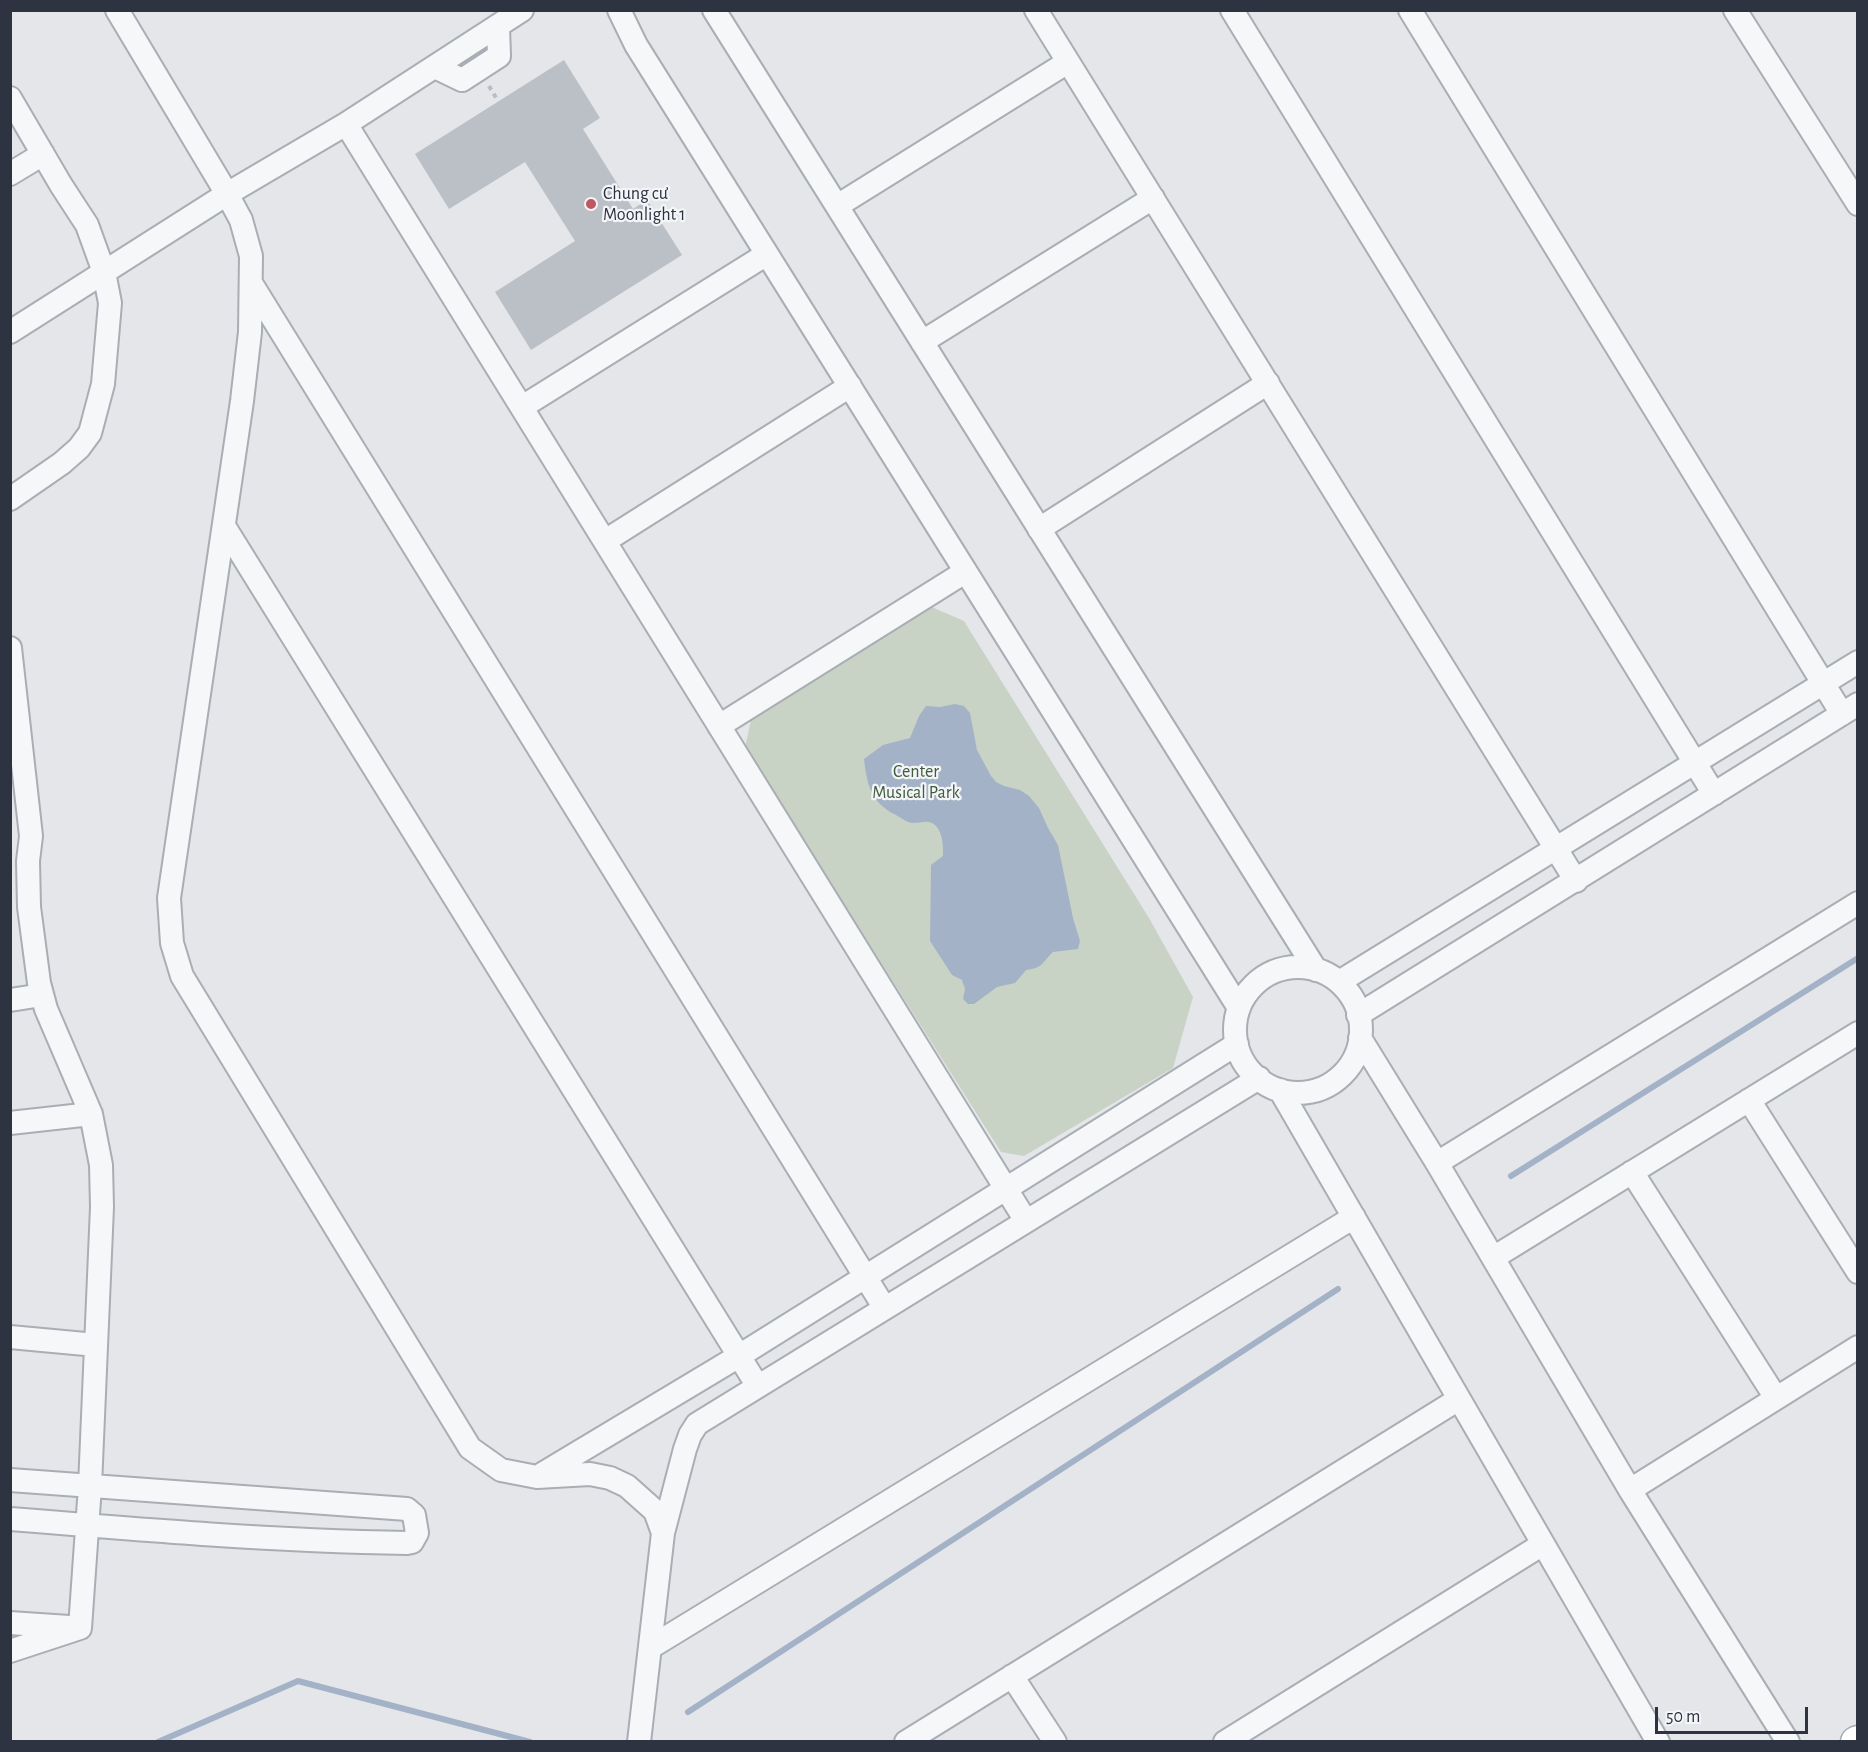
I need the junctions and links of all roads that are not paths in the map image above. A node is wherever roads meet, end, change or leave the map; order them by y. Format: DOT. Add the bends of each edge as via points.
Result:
graph roads {
  1 [pos="117,10"];
  2 [pos="522,10"];
  3 [pos="619,10"];
  4 [pos="714,10"];
  5 [pos="1036,10"];
  6 [pos="1232,10"];
  7 [pos="1410,10"];
  8 [pos="1735,10"];
  9 [pos="1068,62"];
  10 [pos="10,98"];
  11 [pos="346,124"];
  12 [pos="43,154"];
  13 [pos="10,174"];
  14 [pos="227,194"];
  15 [pos="1153,198"];
  16 [pos="1857,204"];
  17 [pos="837,206"];
  18 [pos="767,254"];
  19 [pos="104,272"];
  20 [pos="251,282"];
  21 [pos="10,332"];
  22 [pos="922,342"];
  23 [pos="1268,383"];
  24 [pos="850,386"];
  25 [pos="522,407"];
  26 [pos="10,499"];
  27 [pos="224,526"];
  28 [pos="1039,529"];
  29 [pos="605,541"];
  30 [pos="965,572"];
  31 [pos="10,648"];
  32 [pos="1857,662"];
  33 [pos="1823,683"];
  34 [pos="1850,709"];
  35 [pos="719,726"];
  36 [pos="1695,763"];
  37 [pos="1714,794"];
  38 [pos="1557,850"];
  39 [pos="1576,881"];
  40 [pos="1857,903"];
  41 [pos="1316,970"];
  42 [pos="1339,982"];
  43 [pos="42,995"];
  44 [pos="10,1000"];
  45 [pos="1239,1008"];
  46 [pos="1359,1027"];
  47 [pos="1857,1033"];
  48 [pos="1237,1044"];
  49 [pos="1259,1078"];
  50 [pos="1280,1090"];
  51 [pos="1749,1100"];
  52 [pos="91,1114"];
  53 [pos="10,1123"];
  54 [pos="1437,1163"];
  55 [pos="1632,1172"];
  56 [pos="1006,1189"];
  57 [pos="1354,1217"];
  58 [pos="1026,1221"];
  59 [pos="1493,1258"];
  60 [pos="1857,1272"];
  61 [pos="865,1277"];
  62 [pos="884,1307"];
  63 [pos="10,1337"];
  64 [pos="96,1345"];
  65 [pos="1857,1347"];
  66 [pos="739,1356"];
  67 [pos="757,1385"];
  68 [pos="1776,1398"];
  69 [pos="1459,1399"];
  70 [pos="537,1477"];
  71 [pos="10,1480"];
  72 [pos="90,1486"];
  73 [pos="1630,1490"];
  74 [pos="10,1519"];
  75 [pos="87,1525"];
  76 [pos="663,1533"];
  77 [pos="1544,1544"];
  78 [pos="10,1623"];
  79 [pos="80,1628"];
  80 [pos="651,1647"];
  81 [pos="10,1651"];
  82 [pos="1012,1676"];
  83 [pos="639,1742"];
  84 [pos="906,1742"];
  85 [pos="1055,1742"];
  86 [pos="1225,1742"];
  87 [pos="1658,1742"];
  88 [pos="1788,1742"];
  1 -- 14 [label="street"];
  2 -- 11 [label="street"];
  3 -- 18 [label="street" via="636,45"];
  4 -- 17 [label="street"];
  5 -- 9 [label="street"];
  6 -- 36 [label="street"];
  7 -- 33 [label="street"];
  8 -- 16 [label="street"];
  9 -- 15 [label="street"];
  9 -- 17 [label="street"];
  10 -- 12 [label="street"];
  11 -- 14 [label="street"];
  11 -- 25 [label="street"];
  12 -- 13 [label="street"];
  12 -- 19 [label="street" via="87,225"];
  14 -- 19 [label="street"];
  14 -- 20 [label="street" via="241,220 251,256"];
  15 -- 22 [label="street"];
  15 -- 23 [label="street"];
  17 -- 22 [label="street"];
  18 -- 24 [label="street"];
  18 -- 25 [label="street"];
  19 -- 21 [label="street"];
  19 -- 26 [label="street" via="110,303 107,346 103,384 90,433 62,463"];
  20 -- 27 [label="street" via="250,332"];
  20 -- 61 [label="street"];
  22 -- 28 [label="street"];
  23 -- 28 [label="street"];
  23 -- 38 [label="street"];
  24 -- 29 [label="street"];
  24 -- 30 [label="street"];
  25 -- 29 [label="street"];
  27 -- 66 [label="street"];
  27 -- 70 [label="street" via="169,898 172,944 182,976 470,1448 501,1470"];
  28 -- 41 [label="street"];
  29 -- 35 [label="street"];
  30 -- 35 [label="street"];
  30 -- 45 [label="street"];
  31 -- 43 [label="street" via="31,836 29,907"];
  32 -- 33 [label="street"];
  33 -- 34 [label="street"];
  33 -- 36 [label="street"];
  34 -- 37 [label="street"];
  35 -- 56 [label="street"];
  36 -- 37 [label="street"];
  36 -- 38 [label="street"];
  37 -- 39 [label="street"];
  38 -- 39 [label="street"];
  38 -- 42 [label="street"];
  39 -- 46 [label="street"];
  40 -- 54 [label="street"];
  41 -- 42 [label="street"];
  41 -- 45 [label="street" via="1305,966 1284,968 1264,976 1248,991"];
  42 -- 46 [label="street" via="1355,1003"];
  43 -- 44 [label="street"];
  43 -- 52 [label="street"];
  45 -- 48 [label="street"];
  46 -- 50 [label="street" via="1359,1045 1350,1065 1337,1079 1319,1089 1299,1093"];
  46 -- 54 [label="street"];
  47 -- 51 [label="street"];
  48 -- 49 [label="street" via="1247,1066"];
  48 -- 56 [label="street"];
  49 -- 50 [label="street"];
  49 -- 58 [label="street"];
  50 -- 57 [label="street"];
  51 -- 55 [label="street"];
  51 -- 60 [label="street"];
  52 -- 53 [label="street"];
  52 -- 64 [label="street" via="101,1165 102,1207"];
  54 -- 59 [label="street"];
  55 -- 59 [label="street"];
  55 -- 68 [label="street"];
  56 -- 58 [label="street"];
  56 -- 61 [label="street"];
  57 -- 69 [label="street"];
  57 -- 80 [label="street"];
  58 -- 62 [label="street"];
  59 -- 73 [label="street"];
  61 -- 62 [label="street"];
  61 -- 66 [label="street"];
  62 -- 67 [label="street"];
  63 -- 64 [label="street"];
  64 -- 72 [label="street"];
  65 -- 68 [label="street"];
  66 -- 67 [label="street"];
  66 -- 70 [label="street"];
  67 -- 76 [label="street" via="697,1424 690,1435"];
  68 -- 73 [label="street"];
  69 -- 77 [label="street"];
  69 -- 82 [label="street"];
  70 -- 76 [label="street" via="590,1474 610,1478 627,1486 655,1511"];
  71 -- 72 [label="street"];
  72 -- 75 [label="street"];
  72 -- 75 [label="street" via="407,1509 414,1515 417,1533 412,1542 384,1542"];
  73 -- 88 [label="street"];
  74 -- 75 [label="street"];
  75 -- 79 [label="street"];
  76 -- 80 [label="street"];
  77 -- 86 [label="street"];
  77 -- 87 [label="street"];
  78 -- 79 [label="street"];
  79 -- 81 [label="street"];
  80 -- 83 [label="street"];
  82 -- 84 [label="street"];
  82 -- 85 [label="street"];
}
